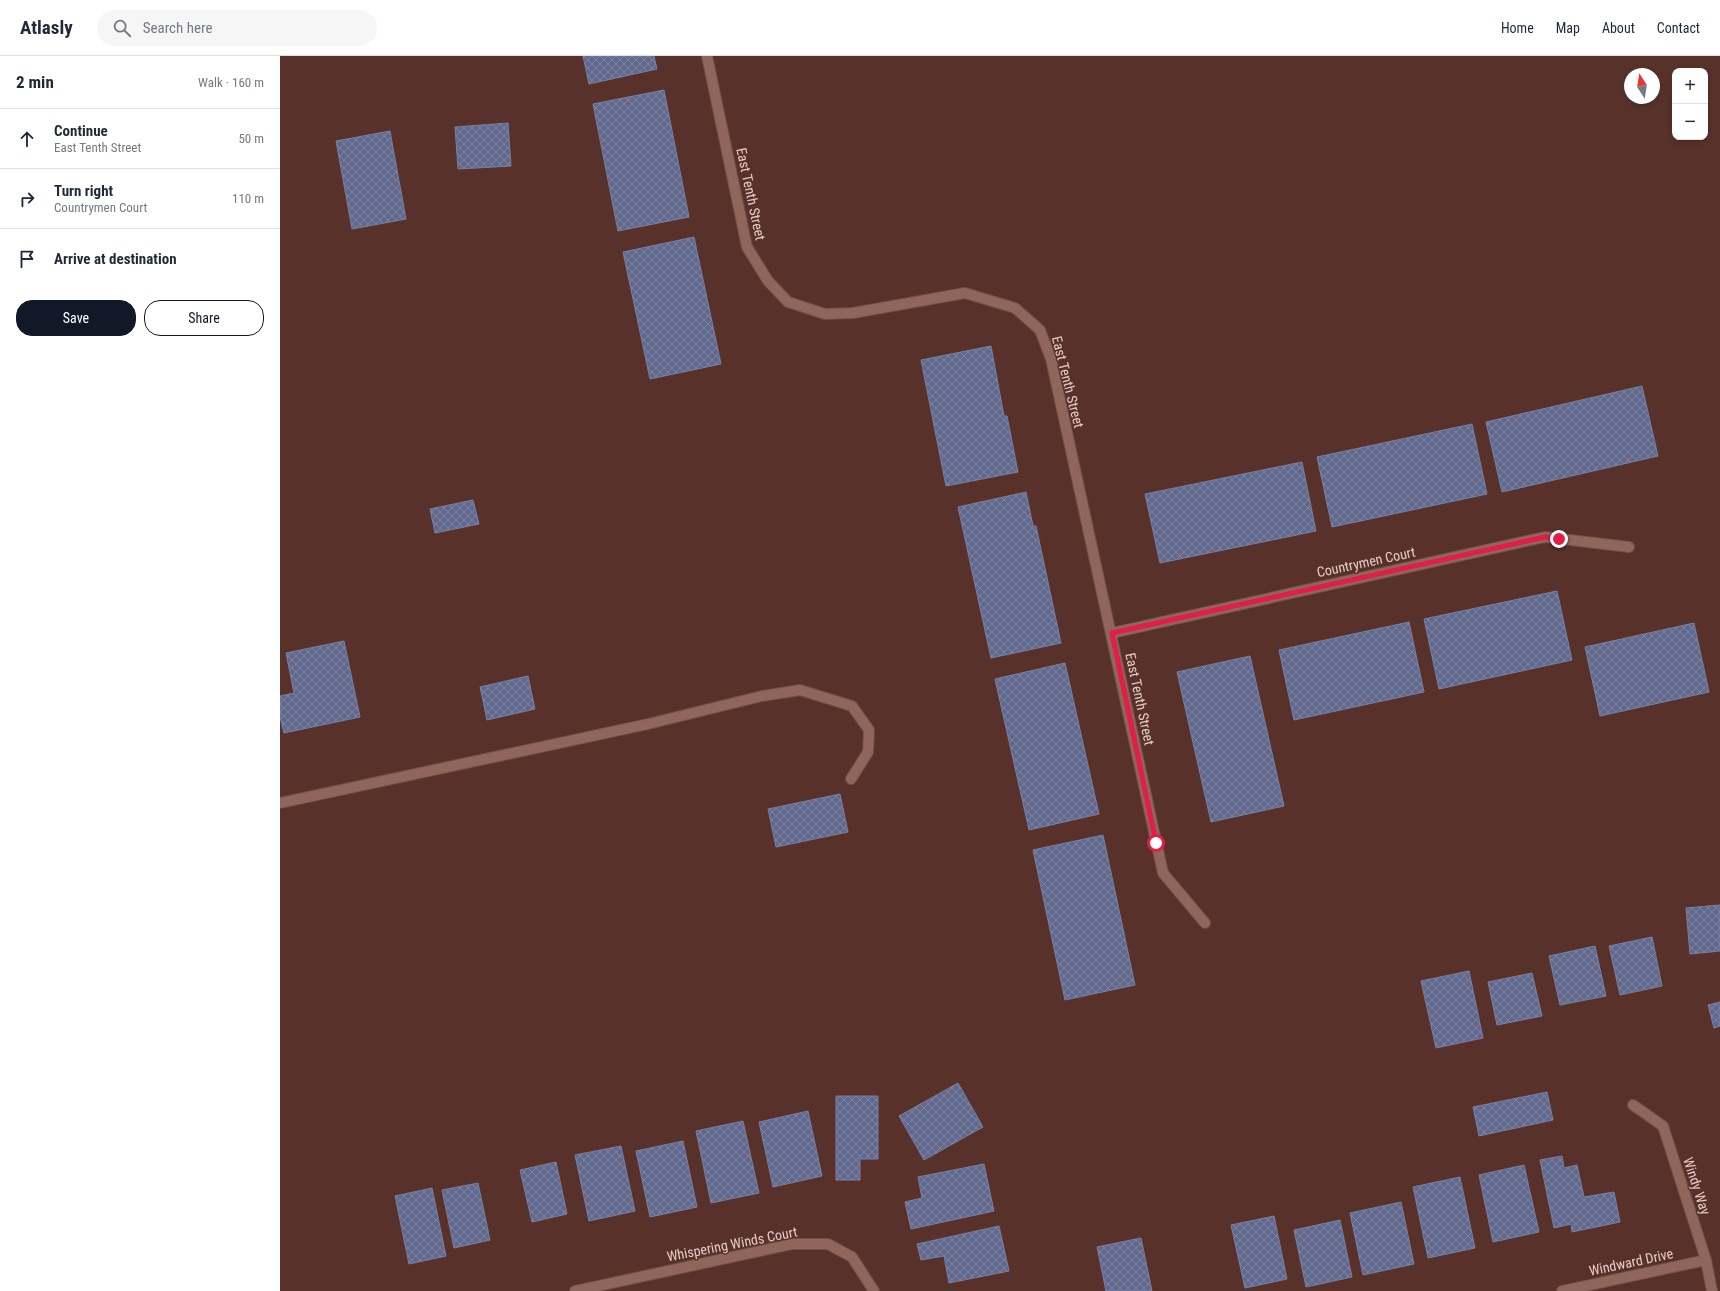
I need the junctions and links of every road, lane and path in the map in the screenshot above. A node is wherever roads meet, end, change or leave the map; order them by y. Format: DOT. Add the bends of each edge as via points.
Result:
graph roads {
  1 [pos="707,56"];
  2 [pos="1628,547"];
  3 [pos="1112,633"];
  4 [pos="851,779"];
  5 [pos="280,803"];
  6 [pos="1205,923"];
  7 [pos="1633,1105"];
  8 [pos="1706,1260"];
  9 [pos="575,1291"];
  10 [pos="874,1291"];
  11 [pos="1562,1291"];
  12 [pos="1712,1291"];
  1 -- 3 [label="street, East Tenth Street" via="747,247 768,281 788,302 825,314 846,313 965,293 1015,308 1040,330 1051,359"];
  2 -- 3 [label="street, Countrymen Court" via="1545,537"];
  3 -- 6 [label="street, East Tenth Street" via="1163,873"];
  4 -- 5 [label="street" via="868,752 869,730 852,706 800,690 762,696 648,724"];
  7 -- 8 [label="street, Windy Way" via="1663,1126"];
  8 -- 11 [label="street, Windward Drive"];
  8 -- 12 [label="street, Windy Way"];
  9 -- 10 [label="street, Whispering Winds Court" via="792,1244 828,1244 852,1257"];
}
